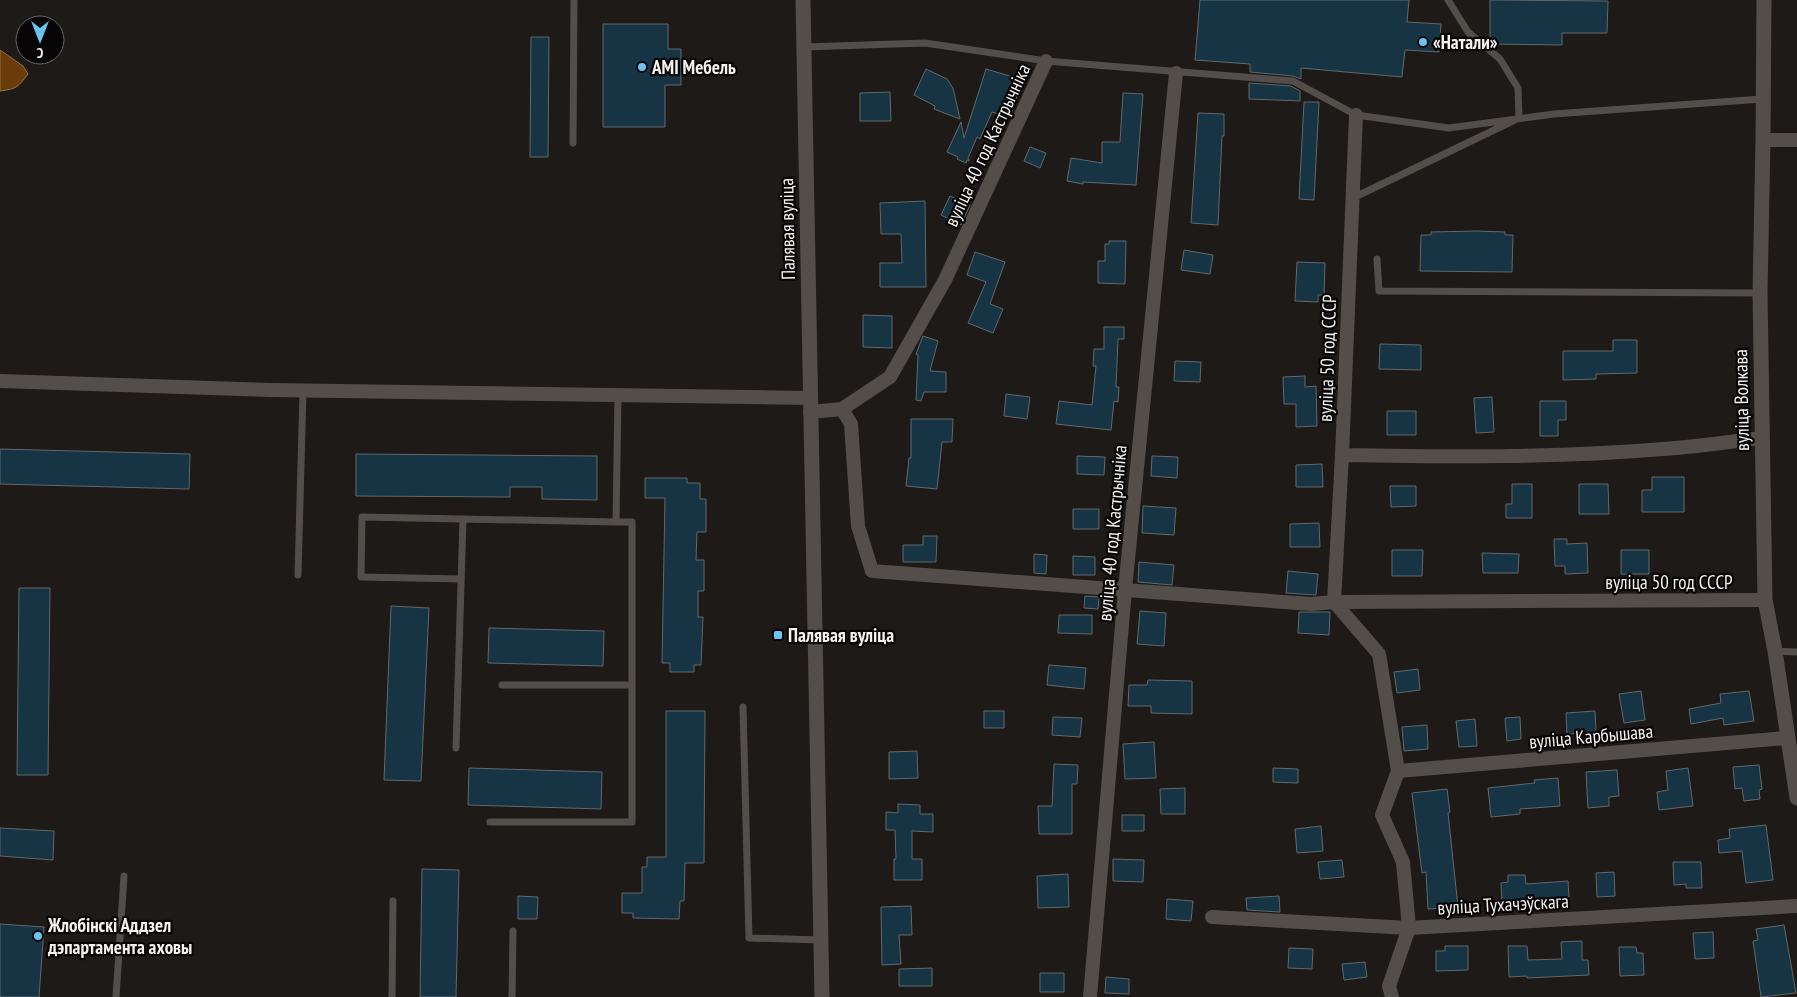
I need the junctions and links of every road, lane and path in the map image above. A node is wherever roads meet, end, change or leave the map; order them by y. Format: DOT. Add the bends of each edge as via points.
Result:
graph roads {
  1 [pos="574,0"];
  2 [pos="803,0"];
  3 [pos="1448,0"];
  4 [pos="1764,0"];
  5 [pos="804,47"];
  6 [pos="1046,61"];
  7 [pos="1176,73"];
  8 [pos="1762,99"];
  9 [pos="1356,115"];
  10 [pos="1519,118"];
  11 [pos="1763,140"];
  12 [pos="1797,140"];
  13 [pos="573,143"];
  14 [pos="1353,198"];
  15 [pos="1377,259"];
  16 [pos="1760,293"];
  17 [pos="0,381"];
  18 [pos="303,391"];
  19 [pos="618,396"];
  20 [pos="810,405"];
  21 [pos="842,409"];
  22 [pos="1761,438"];
  23 [pos="1342,455"];
  24 [pos="463,519"];
  25 [pos="616,522"];
  26 [pos="298,575"];
  27 [pos="461,579"];
  28 [pos="1125,590"];
  29 [pos="1765,600"];
  30 [pos="1334,602"];
  31 [pos="1775,651"];
  32 [pos="1797,652"];
  33 [pos="502,685"];
  34 [pos="632,685"];
  35 [pos="743,707"];
  36 [pos="1787,738"];
  37 [pos="456,748"];
  38 [pos="1398,771"];
  39 [pos="1797,798"];
  40 [pos="490,822"];
  41 [pos="124,876"];
  42 [pos="393,901"];
  43 [pos="1797,906"];
  44 [pos="1212,917"];
  45 [pos="1409,928"];
  46 [pos="513,931"];
  47 [pos="821,940"];
  48 [pos="116,997"];
  49 [pos="392,997"];
  50 [pos="512,997"];
  51 [pos="822,997"];
  52 [pos="1090,997"];
  53 [pos="1392,997"];
  1 -- 13 [label="lane"];
  2 -- 5 [label="street, Палявая вуліца"];
  3 -- 10 [label="lane" via="1468,32 1500,59 1518,88"];
  4 -- 8 [label="street, вуліца Волкава"];
  5 -- 6 [label="lane" via="925,43"];
  5 -- 20 [label="street, Палявая вуліца"];
  6 -- 7 [label="lane"];
  6 -- 21 [label="street, вуліца 40 год Кастрычніка" via="945,280 890,377"];
  7 -- 9 [label="lane" via="1293,81"];
  7 -- 28 [label="street, вуліца 40 год Кастрычніка"];
  8 -- 10 [label="lane"];
  8 -- 11 [label="street, вуліца Волкава"];
  9 -- 10 [label="lane" via="1449,128"];
  9 -- 14 [label="street, вуліца 50 год СССР"];
  10 -- 14 [label="lane"];
  11 -- 12 [label="street"];
  11 -- 16 [label="street, вуліца Волкава"];
  14 -- 23 [label="street, вуліца 50 год СССР"];
  15 -- 16 [label="lane" via="1379,291"];
  16 -- 22 [label="street, вуліца Волкава"];
  17 -- 18 [label="street, вуліца 40 год Кастрычніка"];
  18 -- 19 [label="street, вуліца 40 год Кастрычніка"];
  18 -- 26 [label="lane"];
  19 -- 20 [label="street, вуліца 40 год Кастрычніка"];
  19 -- 25 [label="lane"];
  20 -- 21 [label="street, вуліца 40 год Кастрычніка"];
  20 -- 47 [label="street, Палявая вуліца"];
  21 -- 28 [label="street" via="852,424 858,526 872,571"];
  22 -- 23 [label="street" via="1664,449 1556,454"];
  22 -- 29 [label="street, вуліца Волкава"];
  23 -- 30 [label="street, вуліца 50 год СССР"];
  24 -- 25 [label="lane"];
  24 -- 27 [label="lane"];
  24 -- 27 [label="lane" via="362,517 361,577"];
  25 -- 34 [label="lane" via="632,522"];
  27 -- 37 [label="lane"];
  28 -- 30 [label="street" via="1311,604"];
  28 -- 52 [label="street, вуліца 40 год Кастрычніка"];
  29 -- 30 [label="street, вуліца 50 год СССР"];
  29 -- 31 [label="street, вуліца Волкава"];
  30 -- 38 [label="street" via="1379,654"];
  31 -- 32 [label="lane"];
  31 -- 36 [label="street, вуліца Волкава"];
  33 -- 34 [label="lane"];
  34 -- 40 [label="lane" via="632,822"];
  35 -- 47 [label="lane" via="749,938"];
  36 -- 38 [label="street, вуліца Карбышава"];
  36 -- 39 [label="street, вуліца Волкава"];
  38 -- 45 [label="street" via="1382,815 1403,862"];
  41 -- 48 [label="lane"];
  42 -- 49 [label="lane"];
  43 -- 45 [label="street, вуліца Тухачэўскага"];
  44 -- 45 [label="street, вуліца Тухачэўскага"];
  45 -- 53 [label="street" via="1388,986"];
  46 -- 50 [label="lane"];
  47 -- 51 [label="street, Палявая вуліца"];
}
